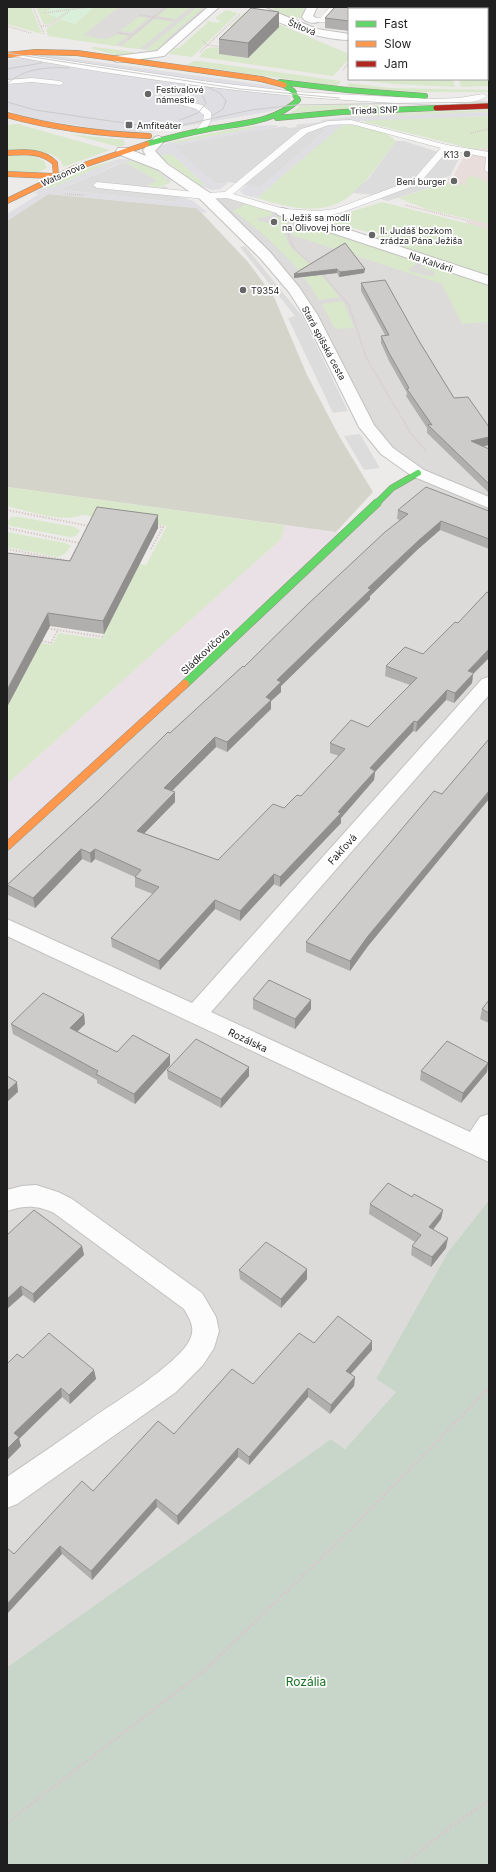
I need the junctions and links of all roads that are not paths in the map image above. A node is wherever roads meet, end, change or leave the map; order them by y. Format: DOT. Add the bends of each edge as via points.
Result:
graph roads {
  1 [pos="214,7"];
  2 [pos="312,7"];
  3 [pos="334,7"];
  4 [pos="253,8"];
  5 [pos="314,20"];
  6 [pos="348,37"];
  7 [pos="31,44"];
  8 [pos="77,53"];
  9 [pos="9,54"];
  10 [pos="160,54"];
  11 [pos="117,59"];
  12 [pos="174,68"];
  13 [pos="261,79"];
  14 [pos="7,82"];
  15 [pos="60,83"];
  16 [pos="297,95"];
  17 [pos="486,96"];
  18 [pos="172,102"];
  19 [pos="489,106"];
  20 [pos="7,116"];
  21 [pos="260,120"];
  22 [pos="34,123"];
  23 [pos="199,131"];
  24 [pos="182,134"];
  25 [pos="159,140"];
  26 [pos="87,141"];
  27 [pos="107,146"];
  28 [pos="446,147"];
  29 [pos="122,151"];
  30 [pos="7,153"];
  31 [pos="489,157"];
  32 [pos="164,167"];
  33 [pos="489,170"];
  34 [pos="7,174"];
  35 [pos="56,176"];
  36 [pos="97,185"];
  37 [pos="227,195"];
  38 [pos="205,196"];
  39 [pos="7,201"];
  40 [pos="289,213"];
  41 [pos="489,281"];
  42 [pos="418,473"];
  43 [pos="489,504"];
  44 [pos="489,683"];
  45 [pos="7,846"];
  46 [pos="7,927"];
  47 [pos="195,1015"];
  48 [pos="489,1124"];
  49 [pos="482,1149"];
  50 [pos="7,1201"];
  51 [pos="7,1494"];
  1 -- 10 [label="street"];
  2 -- 5 [label="street" via="307,17"];
  3 -- 5 [label="lane" via="322,20"];
  4 -- 6 [label="street, Štítová" via="314,32"];
  7 -- 8 [label="street"];
  8 -- 9 [label="street"];
  8 -- 11 [label="street"];
  9 -- 16 [label="lane" via="203,84"];
  10 -- 11 [label="street"];
  10 -- 12 [label="street"];
  11 -- 12 [label="street"];
  12 -- 13 [label="street"];
  13 -- 16 [label="street" via="282,85"];
  13 -- 17 [label="street, Trieda SNP" via="389,94"];
  14 -- 15 [label="lane" via="32,80"];
  16 -- 17 [label="lane" via="424,101 468,100"];
  16 -- 21 [label="street" via="298,101 292,107"];
  18 -- 23 [label="lane" via="191,104 208,114 207,121"];
  19 -- 21 [label="street, Trieda SNP" via="342,112"];
  20 -- 22 [label="street"];
  21 -- 23 [label="street"];
  22 -- 24 [label="street" via="124,136"];
  22 -- 26 [label="street"];
  23 -- 24 [label="street"];
  24 -- 25 [label="street"];
  25 -- 29 [label="street"];
  25 -- 32 [label="street, Stará spišská cesta" via="149,152"];
  27 -- 29 [label="street"];
  28 -- 31 [label="lane"];
  28 -- 37 [label="lane" via="351,122 328,123 304,132"];
  28 -- 40 [label="lane" via="419,180 325,213"];
  29 -- 32 [label="street, Stará spišská cesta"];
  29 -- 35 [label="street, Watsonova"];
  30 -- 35 [label="street" via="28,152 49,158 54,163"];
  31 -- 33 [label="lane"];
  32 -- 38 [label="street, Stará spišská cesta"];
  34 -- 35 [label="street"];
  35 -- 39 [label="street, Watsonova"];
  36 -- 38 [label="lane"];
  37 -- 38 [label="lane"];
  37 -- 40 [label="lane"];
  38 -- 42 [label="street, Stará spišská cesta" via="265,255 294,290 310,314 367,427 387,451"];
  40 -- 41 [label="street, Na Kalvárii"];
  42 -- 43 [label="street, Stará spišská cesta"];
  42 -- 45 [label="street, Sládkovičova" via="392,488 232,641"];
  44 -- 47 [label="street, Fakľová"];
  46 -- 47 [label="street, Rozálska"];
  47 -- 49 [label="street, Rozálska"];
  48 -- 49 [label="street"];
  50 -- 51 [label="street" via="30,1194 47,1197 63,1206 192,1301 206,1324 206,1334 201,1346 188,1362 166,1383"];
}
